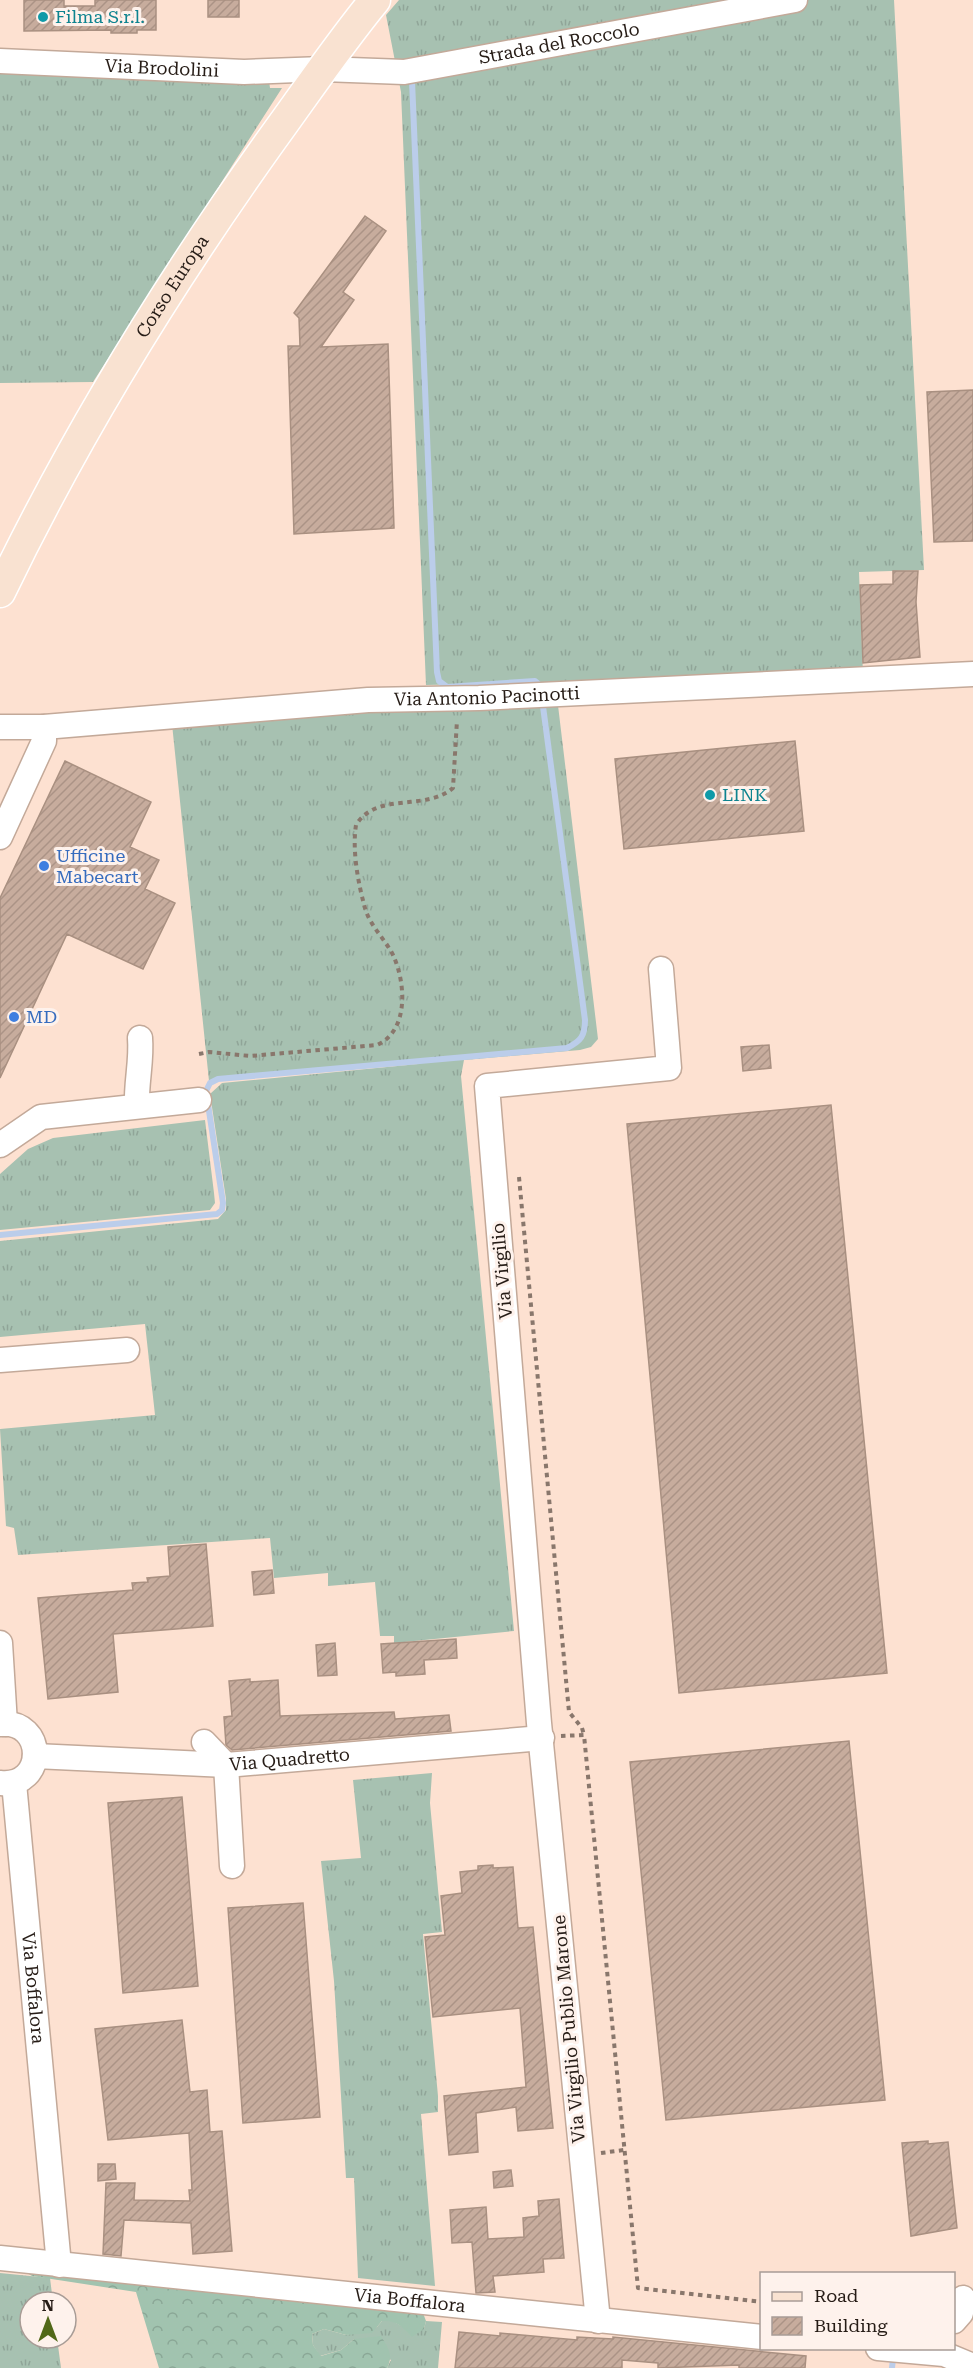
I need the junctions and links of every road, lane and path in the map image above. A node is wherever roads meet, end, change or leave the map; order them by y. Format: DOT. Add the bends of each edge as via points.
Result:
graph roads {
  1 [pos="375,0"];
  2 [pos="795,0"];
  3 [pos="0,61"];
  4 [pos="323,69"];
  5 [pos="0,592"];
  6 [pos="973,674"];
  7 [pos="458,698"];
  8 [pos="0,727"];
  9 [pos="44,727"];
  10 [pos="0,837"];
  11 [pos="660,969"];
  12 [pos="140,1038"];
  13 [pos="200,1054"];
  14 [pos="199,1100"];
  15 [pos="137,1105"];
  16 [pos="0,1145"];
  17 [pos="518,1167"];
  18 [pos="127,1350"];
  19 [pos="0,1360"];
  20 [pos="0,1642"];
  21 [pos="2,1724"];
  22 [pos="584,1735"];
  23 [pos="542,1738"];
  24 [pos="204,1742"];
  25 [pos="35,1756"];
  26 [pos="226,1765"];
  27 [pos="7,1783"];
  28 [pos="232,1866"];
  29 [pos="11,1874"];
  30 [pos="0,2258"];
  31 [pos="59,2265"];
  32 [pos="963,2298"];
  33 [pos="760,2302"];
  34 [pos="955,2320"];
  35 [pos="598,2321"];
  36 [pos="760,2337"];
  37 [pos="922,2350"];
  38 [pos="973,2366"];
  1 -- 4 [label="main road, Corso Europa"];
  2 -- 4 [label="street, Strada del Roccolo" via="404,72"];
  3 -- 4 [label="street, Via Brodolini" via="244,72"];
  4 -- 5 [label="main road, Corso Europa" via="151,316 100,402"];
  6 -- 7 [label="street, Via Antonio Pacinotti"];
  7 -- 9 [label="street, Via Antonio Pacinotti" via="368,700"];
  7 -- 13 [label="path" via="453,788 435,798 370,809 356,825 356,855 365,908 397,967 401,1014 396,1032 377,1045 250,1056"];
  8 -- 9 [label="street, Via Antonio Pacinotti"];
  9 -- 10 [label="street" via="44,741"];
  11 -- 23 [label="street, Via Virgilio" via="669,1068 487,1086"];
  12 -- 15 [label="street"];
  14 -- 15 [label="street"];
  15 -- 16 [label="street" via="41,1117"];
  17 -- 22 [label="path" via="569,1712"];
  18 -- 19 [label="street"];
  20 -- 21 [label="street"];
  21 -- 25 [label="street" via="21,1728 29,1735"];
  22 -- 23 [label="path"];
  22 -- 33 [label="path" via="638,2288"];
  23 -- 26 [label="street, Via Quadretto"];
  23 -- 35 [label="street, Via Virgilio Publio Marone"];
  24 -- 26 [label="street"];
  25 -- 26 [label="street, Via Quadretto"];
  25 -- 27 [label="street, Via Boffalora" via="27,1774"];
  26 -- 28 [label="street"];
  27 -- 29 [label="street, Via Boffalora"];
  29 -- 31 [label="street, Via Boffalora"];
  30 -- 31 [label="street, Via Boffalora"];
  31 -- 35 [label="street, Via Boffalora"];
  32 -- 34 [label="street" via="961,2313"];
  35 -- 36 [label="street, Via Boffalora"];
  37 -- 38 [label="street"];
}
